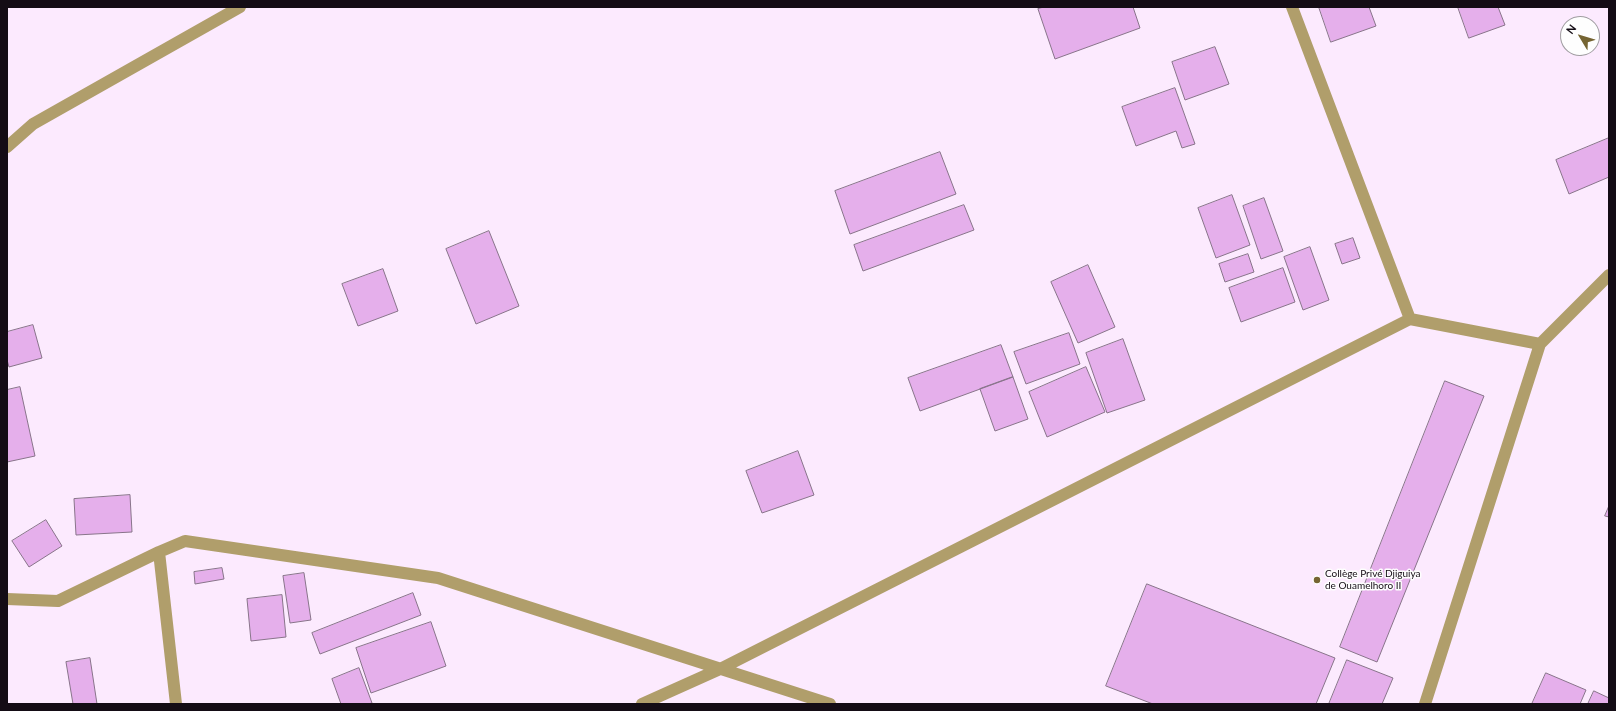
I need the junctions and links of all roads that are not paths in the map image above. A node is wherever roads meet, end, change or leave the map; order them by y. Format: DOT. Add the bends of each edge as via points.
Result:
graph roads {
  1 [pos="240,7"];
  2 [pos="1292,7"];
  3 [pos="7,147"];
  4 [pos="1609,275"];
  5 [pos="1410,319"];
  6 [pos="1540,344"];
  7 [pos="159,552"];
  8 [pos="7,599"];
  9 [pos="720,669"];
  10 [pos="176,704"];
  11 [pos="642,704"];
  12 [pos="830,704"];
  13 [pos="1425,704"];
  1 -- 3 [label="street" via="33,124"];
  2 -- 5 [label="street"];
  4 -- 6 [label="street"];
  5 -- 6 [label="street"];
  5 -- 9 [label="street"];
  6 -- 13 [label="street"];
  7 -- 8 [label="street" via="58,601"];
  7 -- 9 [label="street" via="185,541 438,578"];
  7 -- 10 [label="street"];
  9 -- 11 [label="street"];
  9 -- 12 [label="street"];
}
